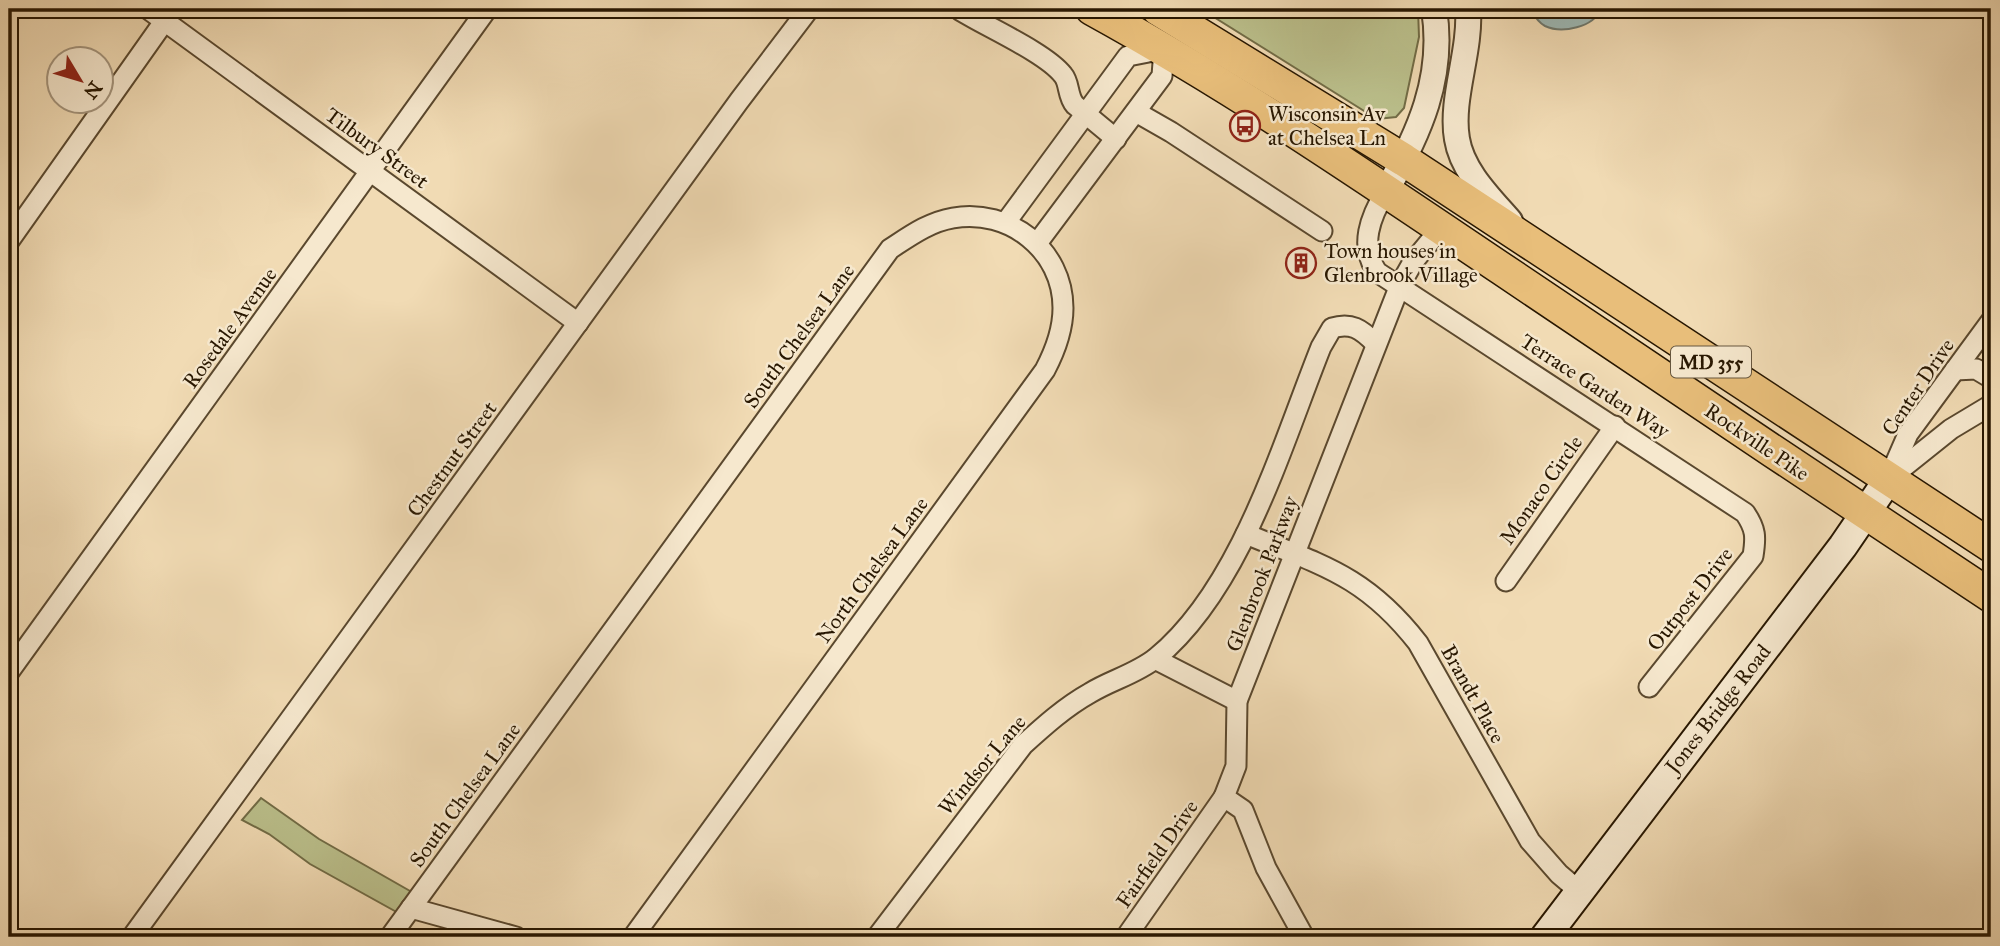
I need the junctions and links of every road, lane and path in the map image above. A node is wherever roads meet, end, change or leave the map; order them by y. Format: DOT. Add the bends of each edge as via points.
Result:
graph roads {
  1 [pos="148,9"];
  2 [pos="487,9"];
  3 [pos="809,9"];
  4 [pos="1092,9"];
  5 [pos="1434,9"];
  6 [pos="1468,9"];
  7 [pos="961,11"];
  8 [pos="169,14"];
  9 [pos="1168,27"];
  10 [pos="1136,113"];
  11 [pos="1085,116"];
  12 [pos="1116,139"];
  13 [pos="1404,160"];
  14 [pos="371,172"];
  15 [pos="1386,191"];
  16 [pos="1006,222"];
  17 [pos="1441,228"];
  18 [pos="1322,231"];
  19 [pos="9,242"];
  20 [pos="1038,242"];
  21 [pos="1532,246"];
  22 [pos="1400,285"];
  23 [pos="1991,321"];
  24 [pos="579,323"];
  25 [pos="1375,343"];
  26 [pos="1955,370"];
  27 [pos="1991,378"];
  28 [pos="1991,405"];
  29 [pos="1615,426"];
  30 [pos="1888,480"];
  31 [pos="1864,513"];
  32 [pos="1246,534"];
  33 [pos="1757,534"];
  34 [pos="1991,546"];
  35 [pos="1296,554"];
  36 [pos="1506,580"];
  37 [pos="1991,596"];
  38 [pos="1155,659"];
  39 [pos="9,672"];
  40 [pos="1649,687"];
  41 [pos="1237,701"];
  42 [pos="1224,797"];
  43 [pos="1578,891"];
  44 [pos="411,908"];
  45 [pos="132,937"];
  46 [pos="390,937"];
  47 [pos="516,937"];
  48 [pos="633,937"];
  49 [pos="877,937"];
  50 [pos="1126,937"];
  51 [pos="1304,937"];
  52 [pos="1545,937"];
  1 -- 8 [label="street, Tilbury Street"];
  2 -- 14 [label="street, Rosedale Avenue"];
  3 -- 24 [label="street, Chestnut Street"];
  4 -- 9 [label="main road, MD 355"];
  5 -- 13 [label="street" via="1437,58 1432,88"];
  6 -- 21 [label="street" via="1457,141 1477,183"];
  7 -- 11 [label="street" via="1065,76 1070,99"];
  8 -- 14 [label="street, Tilbury Street"];
  8 -- 19 [label="street"];
  9 -- 10 [label="street" via="1162,76"];
  9 -- 11 [label="street" via="1128,56"];
  9 -- 13 [label="main road, MD 355"];
  9 -- 15 [label="main road, MD 355"];
  10 -- 12 [label="street"];
  10 -- 18 [label="street"];
  11 -- 12 [label="street"];
  11 -- 16 [label="street"];
  12 -- 20 [label="street"];
  13 -- 15 [label="street"];
  13 -- 21 [label="main road, Rockville Pike / MD 355"];
  14 -- 24 [label="street, Tilbury Street"];
  14 -- 39 [label="street, Rosedale Avenue"];
  15 -- 17 [label="main road, Rockville Pike / MD 355"];
  15 -- 22 [label="street, Terrace Garden Way" via="1369,229 1368,259 1377,272"];
  16 -- 20 [label="street, North Chelsea Lane"];
  16 -- 44 [label="street, South Chelsea Lane" via="954,218 918,230 890,249"];
  17 -- 22 [label="street, Glenbrook Parkway"];
  17 -- 31 [label="main road, Rockville Pike / MD 355"];
  20 -- 48 [label="street, North Chelsea Lane" via="1054,267 1063,307 1056,348 1045,370"];
  21 -- 30 [label="main road, Rockville Pike / MD 355"];
  22 -- 25 [label="street, Glenbrook Parkway"];
  22 -- 29 [label="street, Terrace Garden Way"];
  23 -- 26 [label="street, Center Drive"];
  24 -- 45 [label="street, Chestnut Street"];
  25 -- 32 [label="street, Windsor Lane" via="1356,327 1332,328"];
  25 -- 35 [label="street, Glenbrook Parkway"];
  26 -- 27 [label="street" via="1976,369"];
  26 -- 30 [label="street, Center Drive" via="1908,434"];
  28 -- 30 [label="street, Center Drive" via="1951,429"];
  29 -- 33 [label="street, Terrace Garden Way" via="1745,513"];
  29 -- 36 [label="street, Monaco Circle"];
  30 -- 31 [label="main road, Jones Bridge Road"];
  30 -- 34 [label="main road, Rockville Pike / MD 355"];
  31 -- 37 [label="main road, Rockville Pike / MD 355"];
  31 -- 43 [label="main road, Jones Bridge Road"];
  32 -- 35 [label="street"];
  32 -- 38 [label="street, Windsor Lane" via="1191,622"];
  33 -- 40 [label="street, Outpost Drive" via="1753,556"];
  35 -- 41 [label="street, Glenbrook Parkway"];
  35 -- 43 [label="street, Brandt Place" via="1359,583 1400,620 1418,643 1530,841"];
  38 -- 41 [label="street"];
  38 -- 49 [label="street, Windsor Lane" via="1090,693 1023,745"];
  41 -- 42 [label="street, Glenbrook Parkway" via="1236,766"];
  42 -- 50 [label="street, Fairfield Drive"];
  42 -- 51 [label="street" via="1243,810 1266,868"];
  43 -- 52 [label="main road, Jones Bridge Road"];
  44 -- 46 [label="street, South Chelsea Lane"];
  44 -- 47 [label="street"];
}
